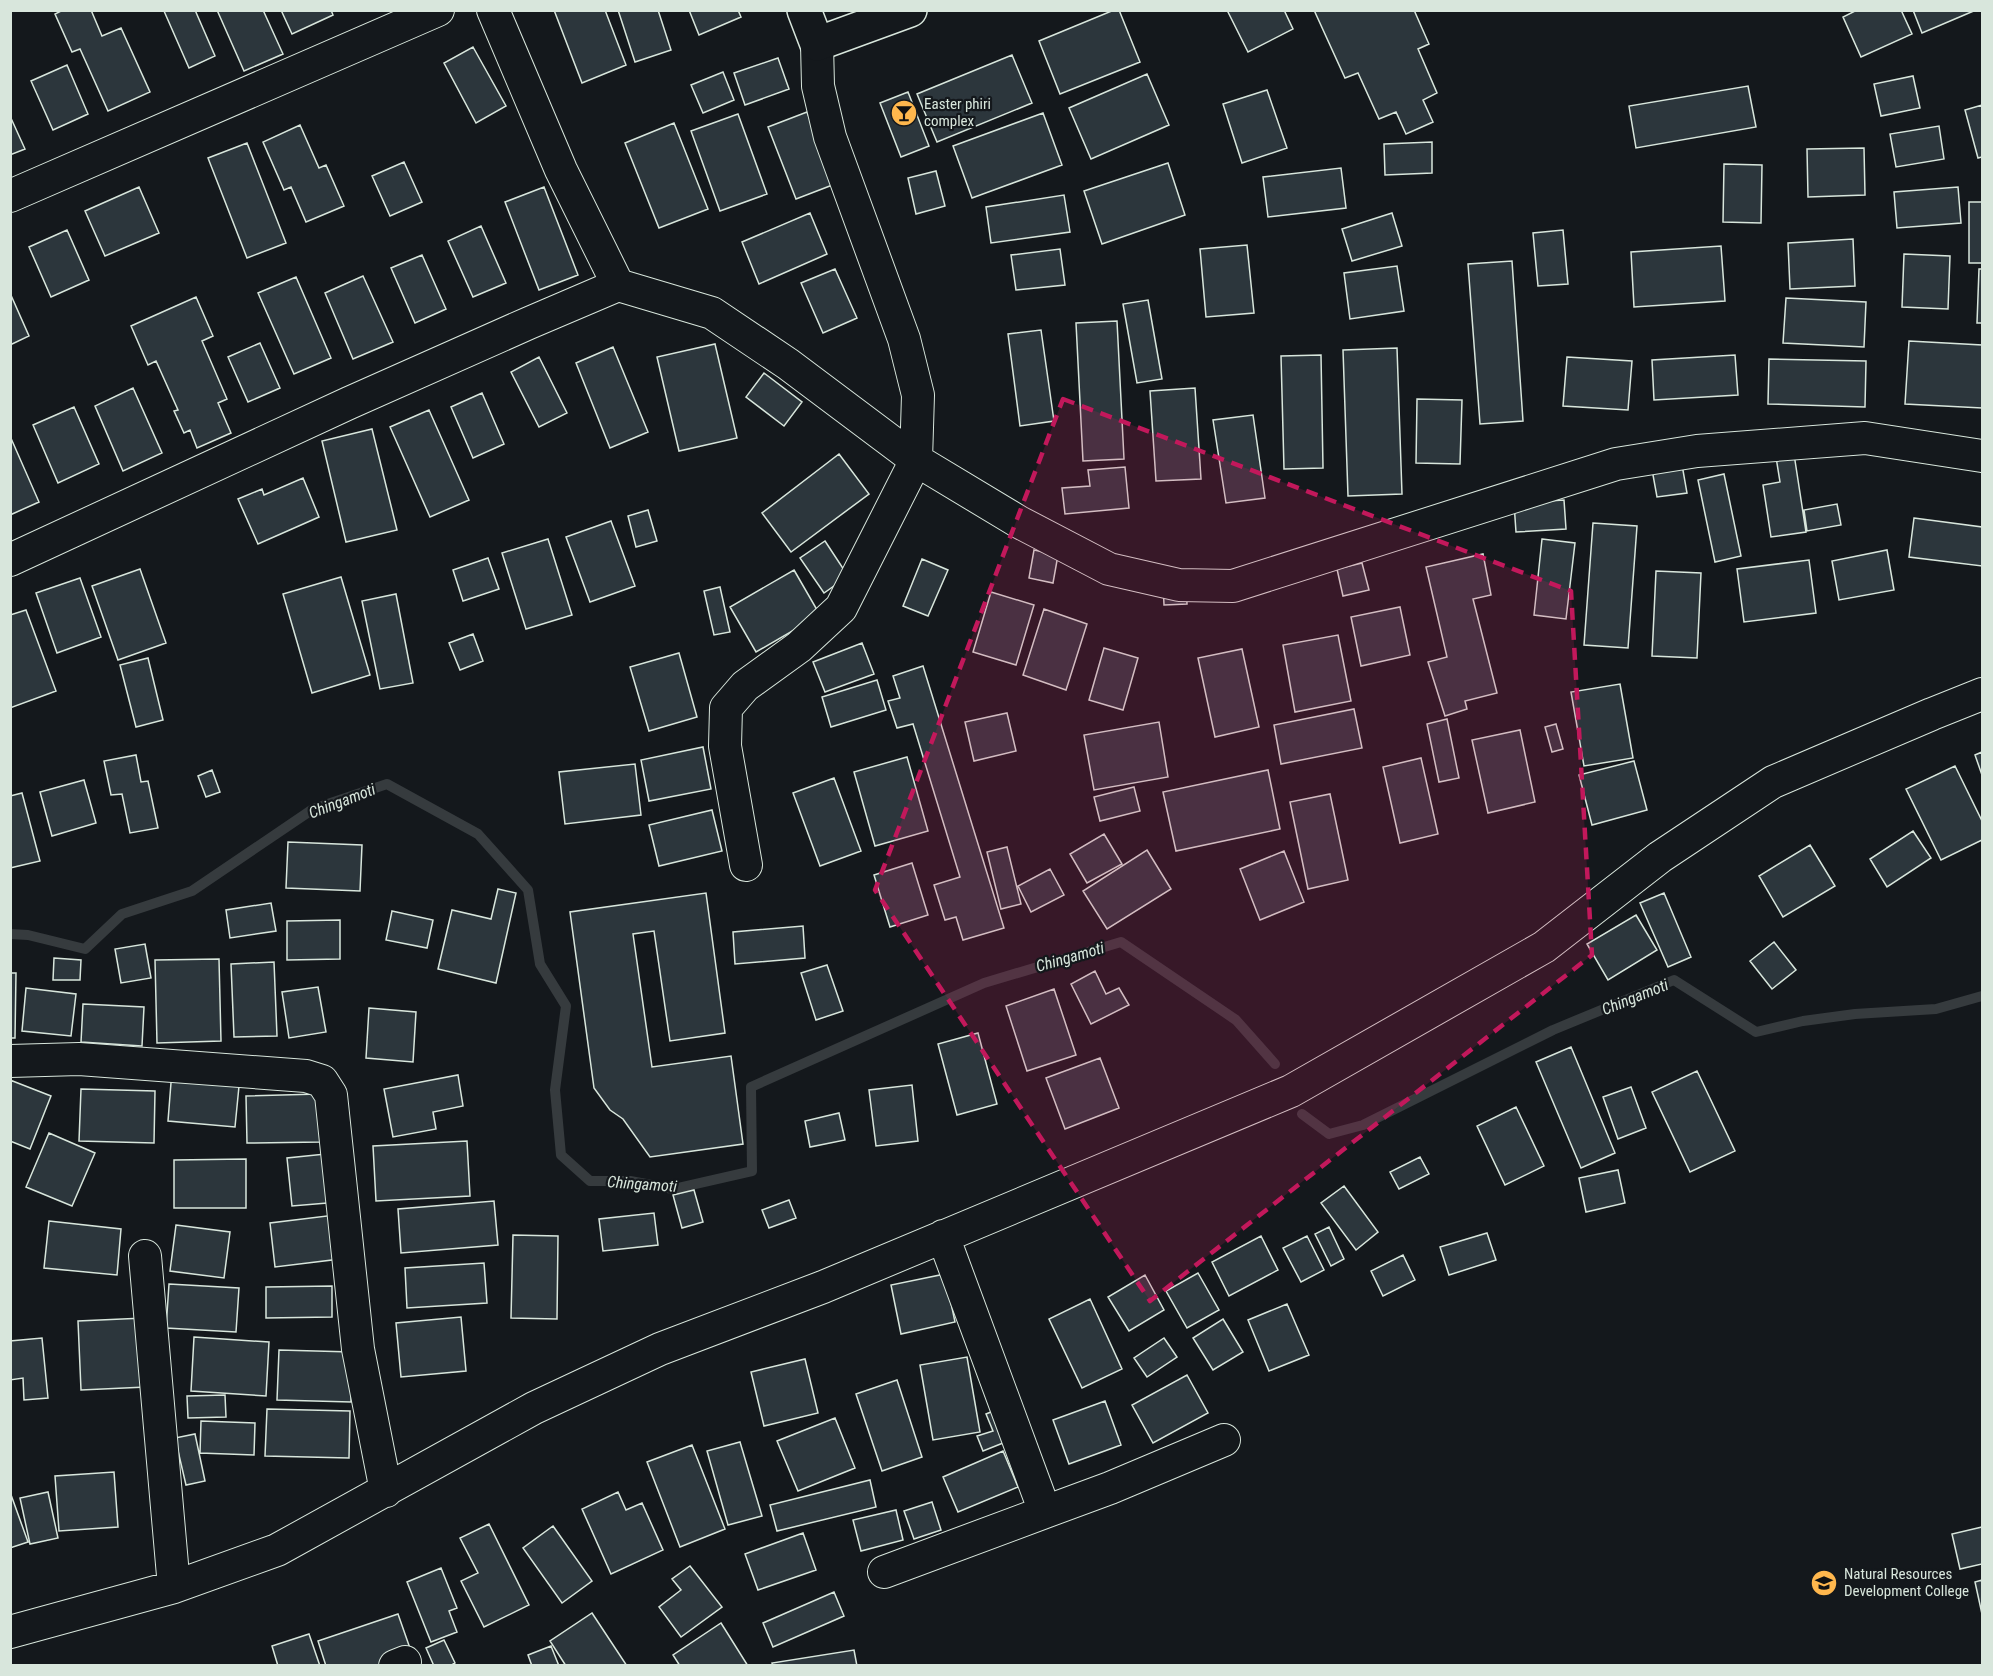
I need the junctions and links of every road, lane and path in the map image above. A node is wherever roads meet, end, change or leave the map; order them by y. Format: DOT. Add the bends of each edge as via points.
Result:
graph roads {
  1 [pos="438,10"];
  2 [pos="493,10"];
  3 [pos="804,10"];
  4 [pos="910,10"];
  5 [pos="817,44"];
  6 [pos="10,196"];
  7 [pos="618,285"];
  8 [pos="1983,456"];
  9 [pos="916,460"];
  10 [pos="10,560"];
  11 [pos="1983,694"];
  12 [pos="746,865"];
  13 [pos="10,1061"];
  14 [pos="943,1236"];
  15 [pos="145,1256"];
  16 [pos="1224,1440"];
  17 [pos="386,1491"];
  18 [pos="1045,1512"];
  19 [pos="884,1572"];
  20 [pos="174,1587"];
  21 [pos="10,1632"];
  1 -- 6 [label="street"];
  2 -- 7 [label="street" via="561,170"];
  3 -- 5 [label="street"];
  4 -- 5 [label="street"];
  5 -- 9 [label="street" via="818,86 830,137 904,339 918,395"];
  7 -- 9 [label="street" via="712,313 788,364"];
  7 -- 10 [label="street" via="349,403"];
  8 -- 9 [label="street" via="1865,438 1697,451 1616,464 1233,586 1179,585 1109,569 1019,522"];
  9 -- 12 [label="street" via="841,608 799,647 746,686 726,708 725,746"];
  11 -- 14 [label="street" via="1773,782 1660,857 1544,947 1290,1091"];
  13 -- 17 [label="street" via="79,1059 306,1076 322,1082 331,1095 358,1349"];
  14 -- 17 [label="street" via="660,1349 534,1408"];
  14 -- 18 [label="street"];
  15 -- 20 [label="street"];
  16 -- 18 [label="street"];
  17 -- 20 [label="street" via="277,1550"];
  18 -- 19 [label="street"];
  20 -- 21 [label="street"];
}
